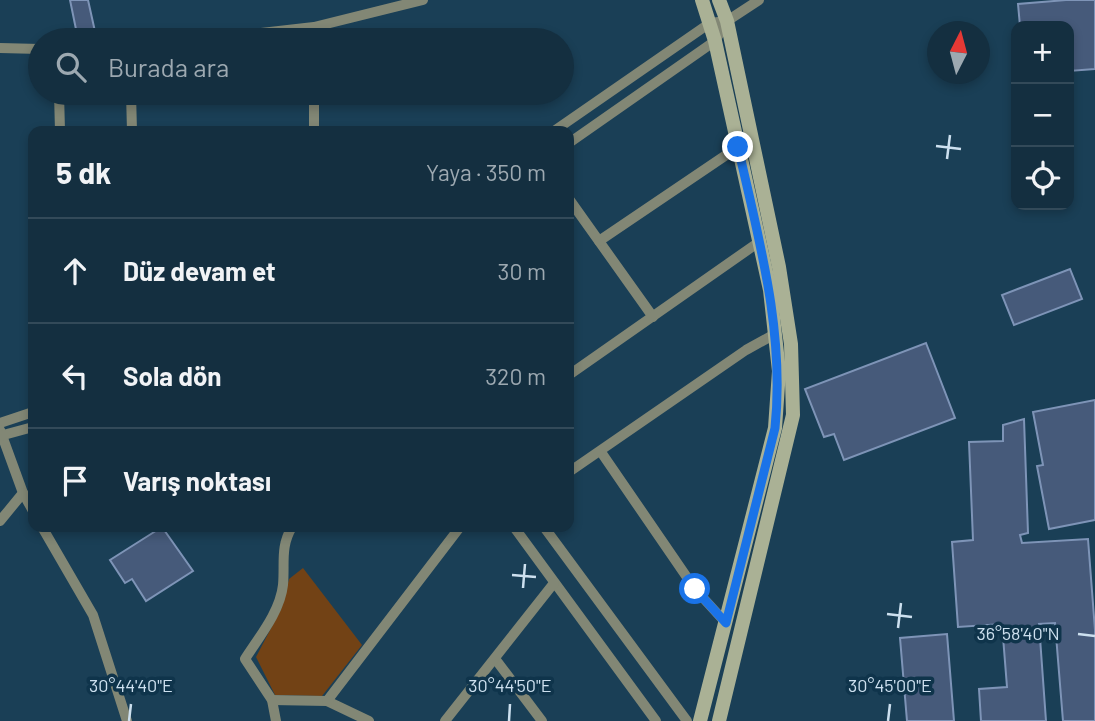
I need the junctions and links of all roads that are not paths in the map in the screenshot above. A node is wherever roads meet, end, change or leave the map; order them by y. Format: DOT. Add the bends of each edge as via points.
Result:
graph roads {
  1 [pos="424,0"];
  2 [pos="702,0"];
  3 [pos="719,0"];
  4 [pos="759,0"];
  5 [pos="727,21"];
  6 [pos="710,23"];
  7 [pos="314,26"];
  8 [pos="298,28"];
  9 [pos="715,41"];
  10 [pos="0,48"];
  11 [pos="28,49"];
  12 [pos="59,105"];
  13 [pos="131,105"];
  14 [pos="314,105"];
  15 [pos="60,126"];
  16 [pos="132,126"];
  17 [pos="314,126"];
  18 [pos="562,126"];
  19 [pos="574,140"];
  20 [pos="738,147"];
  21 [pos="574,206"];
  22 [pos="599,241"];
  23 [pos="759,242"];
  24 [pos="653,317"];
  25 [pos="775,334"];
  26 [pos="574,372"];
  27 [pos="28,415"];
  28 [pos="28,428"];
  29 [pos="0,431"];
  30 [pos="601,452"];
  31 [pos="574,469"];
  32 [pos="23,494"];
  33 [pos="28,502"];
  34 [pos="0,521"];
  35 [pos="45,532"];
  36 [pos="290,532"];
  37 [pos="456,532"];
  38 [pos="518,532"];
  39 [pos="548,532"];
  40 [pos="554,583"];
  41 [pos="726,623"];
  42 [pos="496,660"];
  43 [pos="272,700"];
  44 [pos="327,701"];
  45 [pos="127,721"];
  46 [pos="276,721"];
  47 [pos="369,721"];
  48 [pos="445,721"];
  49 [pos="542,721"];
  50 [pos="656,721"];
  51 [pos="687,721"];
  52 [pos="700,721"];
  53 [pos="719,721"];
  1 -- 7 [label="street"];
  2 -- 6 [label="street"];
  3 -- 5 [label="street"];
  4 -- 5 [label="street"];
  5 -- 6 [label="street"];
  5 -- 9 [label="street"];
  5 -- 53 [label="street" via="779,267 791,345 793,415"];
  6 -- 9 [label="street"];
  6 -- 18 [label="street"];
  7 -- 8 [label="street"];
  9 -- 19 [label="street"];
  9 -- 20 [label="street"];
  10 -- 11 [label="street"];
  12 -- 15 [label="street"];
  13 -- 16 [label="street"];
  14 -- 17 [label="street"];
  20 -- 22 [label="street"];
  20 -- 23 [label="street"];
  21 -- 22 [label="street"];
  22 -- 24 [label="street"];
  23 -- 24 [label="street"];
  23 -- 25 [label="street"];
  24 -- 26 [label="street"];
  25 -- 30 [label="street"];
  25 -- 41 [label="street" via="779,371 775,428"];
  27 -- 29 [label="street"];
  28 -- 29 [label="street"];
  29 -- 32 [label="street"];
  30 -- 31 [label="street"];
  30 -- 41 [label="street" via="695,589"];
  32 -- 33 [label="street"];
  32 -- 34 [label="street"];
  35 -- 45 [label="street" via="93,615"];
  36 -- 43 [label="street" via="281,553 283,586 274,612 245,659"];
  37 -- 44 [label="street"];
  38 -- 40 [label="street"];
  39 -- 51 [label="street"];
  40 -- 42 [label="street"];
  40 -- 50 [label="street"];
  41 -- 52 [label="street"];
  42 -- 48 [label="street"];
  42 -- 49 [label="street"];
  43 -- 44 [label="street"];
  43 -- 46 [label="street"];
  44 -- 47 [label="street"];
}
